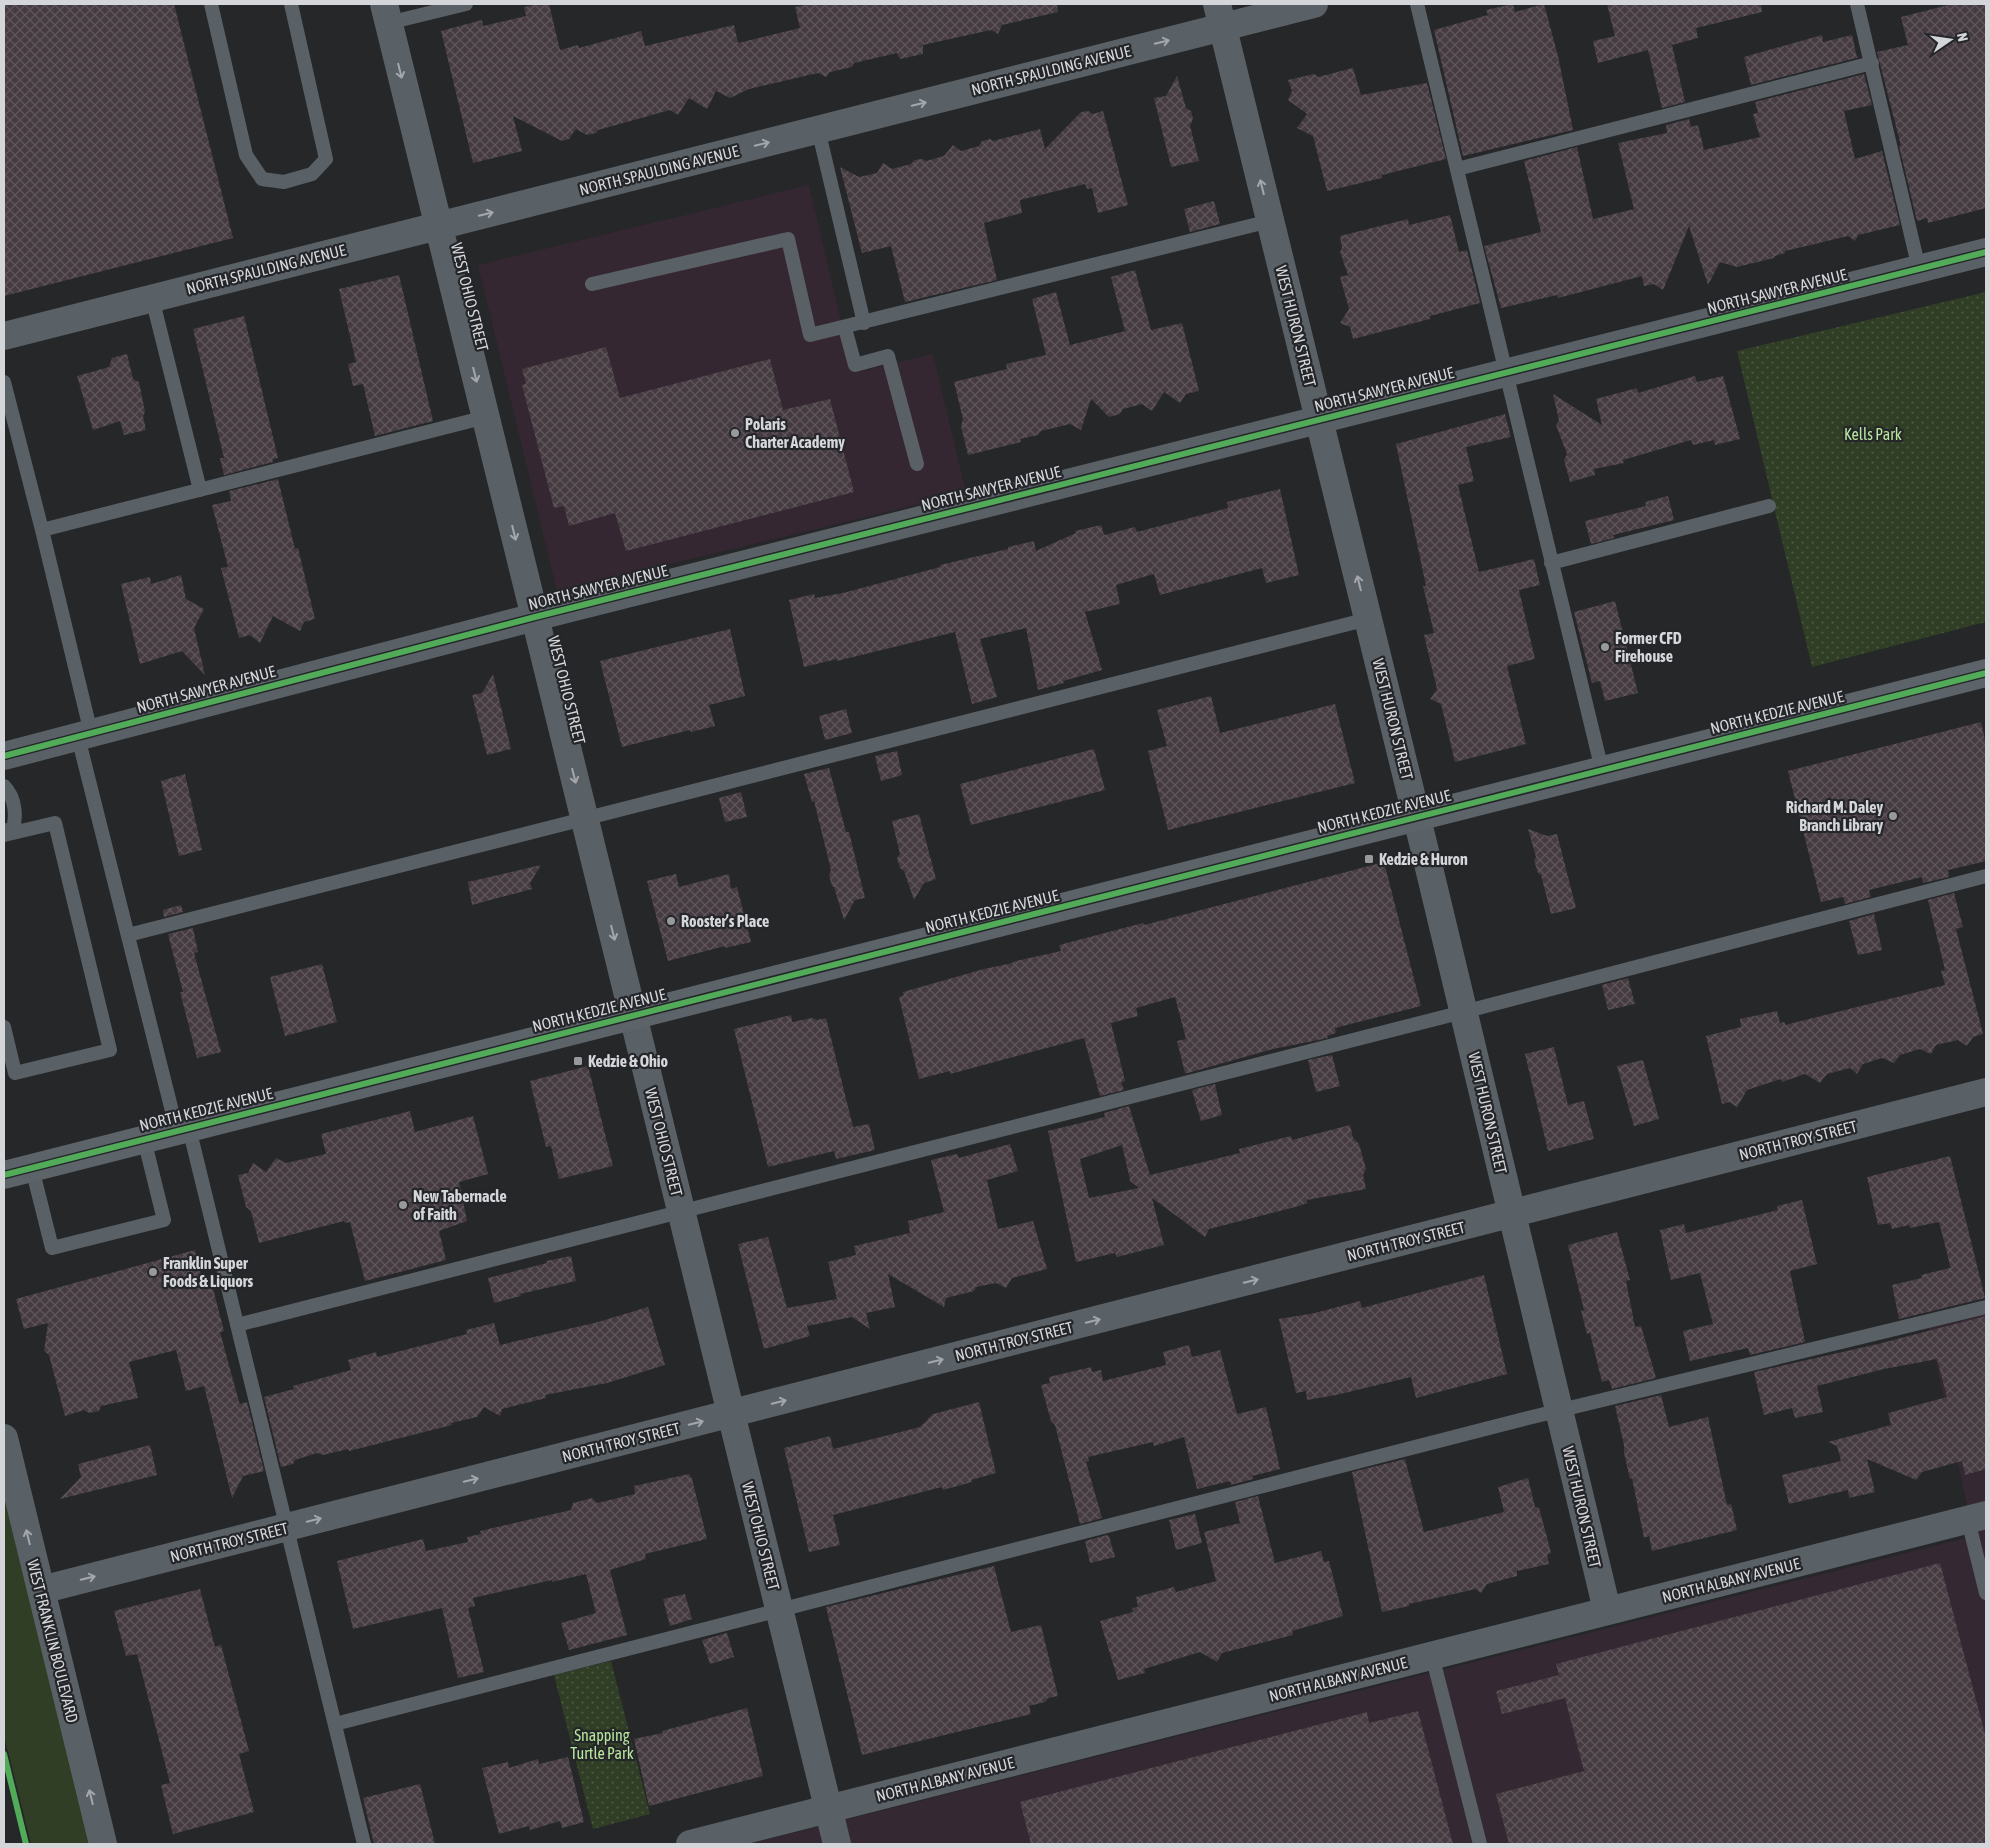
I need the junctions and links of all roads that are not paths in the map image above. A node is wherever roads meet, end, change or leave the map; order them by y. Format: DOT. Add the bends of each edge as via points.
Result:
graph roads {
  1 [pos="211,4"];
  2 [pos="291,4"];
  3 [pos="466,4"];
  4 [pos="1314,4"];
  5 [pos="1417,4"];
  6 [pos="1857,4"];
  7 [pos="386,13"];
  8 [pos="1220,15"];
  9 [pos="1872,63"];
  10 [pos="818,129"];
  11 [pos="1457,169"];
  12 [pos="1270,221"];
  13 [pos="438,226"];
  14 [pos="1986,252"];
  15 [pos="1919,269"];
  16 [pos="592,284"];
  17 [pos="152,298"];
  18 [pos="864,323"];
  19 [pos="845,328"];
  20 [pos="4,336"];
  21 [pos="1506,373"];
  22 [pos="4,382"];
  23 [pos="486,417"];
  24 [pos="1319,420"];
  25 [pos="917,464"];
  26 [pos="200,490"];
  27 [pos="1769,506"];
  28 [pos="42,530"];
  29 [pos="1552,563"];
  30 [pos="534,617"];
  31 [pos="1368,618"];
  32 [pos="1986,673"];
  33 [pos="84,735"];
  34 [pos="4,756"];
  35 [pos="1602,770"];
  36 [pos="4,786"];
  37 [pos="1417,817"];
  38 [pos="584,819"];
  39 [pos="6,832"];
  40 [pos="1986,876"];
  41 [pos="128,935"];
  42 [pos="1463,1012"];
  43 [pos="633,1016"];
  44 [pos="4,1027"];
  45 [pos="1986,1092"];
  46 [pos="183,1130"];
  47 [pos="144,1139"];
  48 [pos="32,1168"];
  49 [pos="4,1175"];
  50 [pos="681,1210"];
  51 [pos="1512,1214"];
  52 [pos="1986,1307"];
  53 [pos="237,1325"];
  54 [pos="1559,1410"];
  55 [pos="731,1414"];
  56 [pos="4,1438"];
  57 [pos="1977,1517"];
  58 [pos="286,1527"];
  59 [pos="41,1590"];
  60 [pos="1986,1593"];
  61 [pos="1607,1610"];
  62 [pos="780,1611"];
  63 [pos="1432,1655"];
  64 [pos="335,1724"];
  65 [pos="828,1808"];
  66 [pos="103,1844"];
  67 [pos="364,1844"];
  68 [pos="690,1844"];
  69 [pos="837,1844"];
  70 [pos="1480,1844"];
  1 -- 2 [label="lane" via="246,155 262,179 284,182 312,174 326,159"];
  3 -- 7 [label="lane"];
  4 -- 8 [label="street, NORTH SPAULDING AVENUE"];
  5 -- 11 [label="lane"];
  6 -- 9 [label="lane"];
  7 -- 13 [label="street, WEST OHIO STREET, one-way"];
  10 -- 8 [label="street, NORTH SPAULDING AVENUE, one-way"];
  12 -- 8 [label="street, WEST HURON STREET, one-way"];
  9 -- 11 [label="lane"];
  9 -- 15 [label="lane"];
  13 -- 10 [label="street, NORTH SPAULDING AVENUE, one-way"];
  10 -- 18 [label="lane"];
  11 -- 21 [label="lane"];
  12 -- 18 [label="lane"];
  12 -- 24 [label="street, WEST HURON STREET"];
  13 -- 17 [label="street, NORTH SPAULDING AVENUE"];
  13 -- 23 [label="street, WEST OHIO STREET, one-way"];
  14 -- 15 [label="street, NORTH SAWYER AVENUE"];
  15 -- 21 [label="street, NORTH SAWYER AVENUE"];
  16 -- 19 [label="lane" via="788,238 810,336"];
  17 -- 20 [label="street, NORTH SPAULDING AVENUE"];
  17 -- 26 [label="lane"];
  18 -- 19 [label="lane"];
  19 -- 25 [label="lane" via="854,364 888,356"];
  21 -- 24 [label="street, NORTH SAWYER AVENUE"];
  21 -- 29 [label="lane"];
  22 -- 28 [label="lane"];
  23 -- 26 [label="lane"];
  23 -- 30 [label="street, WEST OHIO STREET, one-way"];
  24 -- 30 [label="street, NORTH SAWYER AVENUE"];
  31 -- 24 [label="street, WEST HURON STREET, one-way"];
  26 -- 28 [label="lane"];
  27 -- 29 [label="lane"];
  28 -- 33 [label="lane"];
  29 -- 35 [label="lane"];
  30 -- 33 [label="street, NORTH SAWYER AVENUE"];
  30 -- 38 [label="street, WEST OHIO STREET, one-way"];
  31 -- 37 [label="street, WEST HURON STREET"];
  31 -- 38 [label="lane"];
  32 -- 35 [label="main road, NORTH KEDZIE AVENUE"];
  33 -- 34 [label="street, NORTH SAWYER AVENUE"];
  33 -- 41 [label="lane"];
  35 -- 37 [label="main road, NORTH KEDZIE AVENUE"];
  36 -- 39 [label="lane" via="10,792 16,819"];
  37 -- 42 [label="street, WEST HURON STREET"];
  37 -- 43 [label="main road, NORTH KEDZIE AVENUE"];
  38 -- 41 [label="lane"];
  38 -- 43 [label="street, WEST OHIO STREET, one-way"];
  39 -- 44 [label="lane" via="55,823 110,1050 15,1073"];
  40 -- 42 [label="lane"];
  41 -- 46 [label="lane"];
  42 -- 50 [label="lane"];
  42 -- 51 [label="street, WEST HURON STREET"];
  43 -- 46 [label="main road, NORTH KEDZIE AVENUE"];
  43 -- 50 [label="street, WEST OHIO STREET"];
  45 -- 51 [label="street, NORTH TROY STREET"];
  46 -- 47 [label="main road, NORTH KEDZIE AVENUE"];
  46 -- 53 [label="lane"];
  47 -- 48 [label="main road, NORTH KEDZIE AVENUE"];
  47 -- 48 [label="lane" via="164,1220 52,1248"];
  48 -- 49 [label="main road, NORTH KEDZIE AVENUE"];
  50 -- 53 [label="lane"];
  50 -- 55 [label="street, WEST OHIO STREET"];
  51 -- 54 [label="street, WEST HURON STREET"];
  55 -- 51 [label="street, NORTH TROY STREET, one-way"];
  52 -- 54 [label="lane"];
  53 -- 58 [label="lane"];
  54 -- 61 [label="street, WEST HURON STREET"];
  54 -- 62 [label="lane"];
  58 -- 55 [label="street, NORTH TROY STREET, one-way"];
  55 -- 62 [label="street, WEST OHIO STREET"];
  59 -- 56 [label="street, WEST FRANKLIN BOULEVARD, one-way"];
  57 -- 60 [label="lane"];
  57 -- 61 [label="street, NORTH ALBANY AVENUE"];
  59 -- 58 [label="street, NORTH TROY STREET, one-way"];
  58 -- 64 [label="lane"];
  66 -- 59 [label="street, WEST FRANKLIN BOULEVARD, one-way"];
  61 -- 63 [label="street, NORTH ALBANY AVENUE"];
  62 -- 64 [label="lane"];
  62 -- 65 [label="street, WEST OHIO STREET"];
  63 -- 65 [label="street, NORTH ALBANY AVENUE"];
  63 -- 70 [label="lane"];
  64 -- 67 [label="lane"];
  65 -- 68 [label="street, NORTH ALBANY AVENUE"];
  65 -- 69 [label="street, WEST OHIO STREET"];
}
